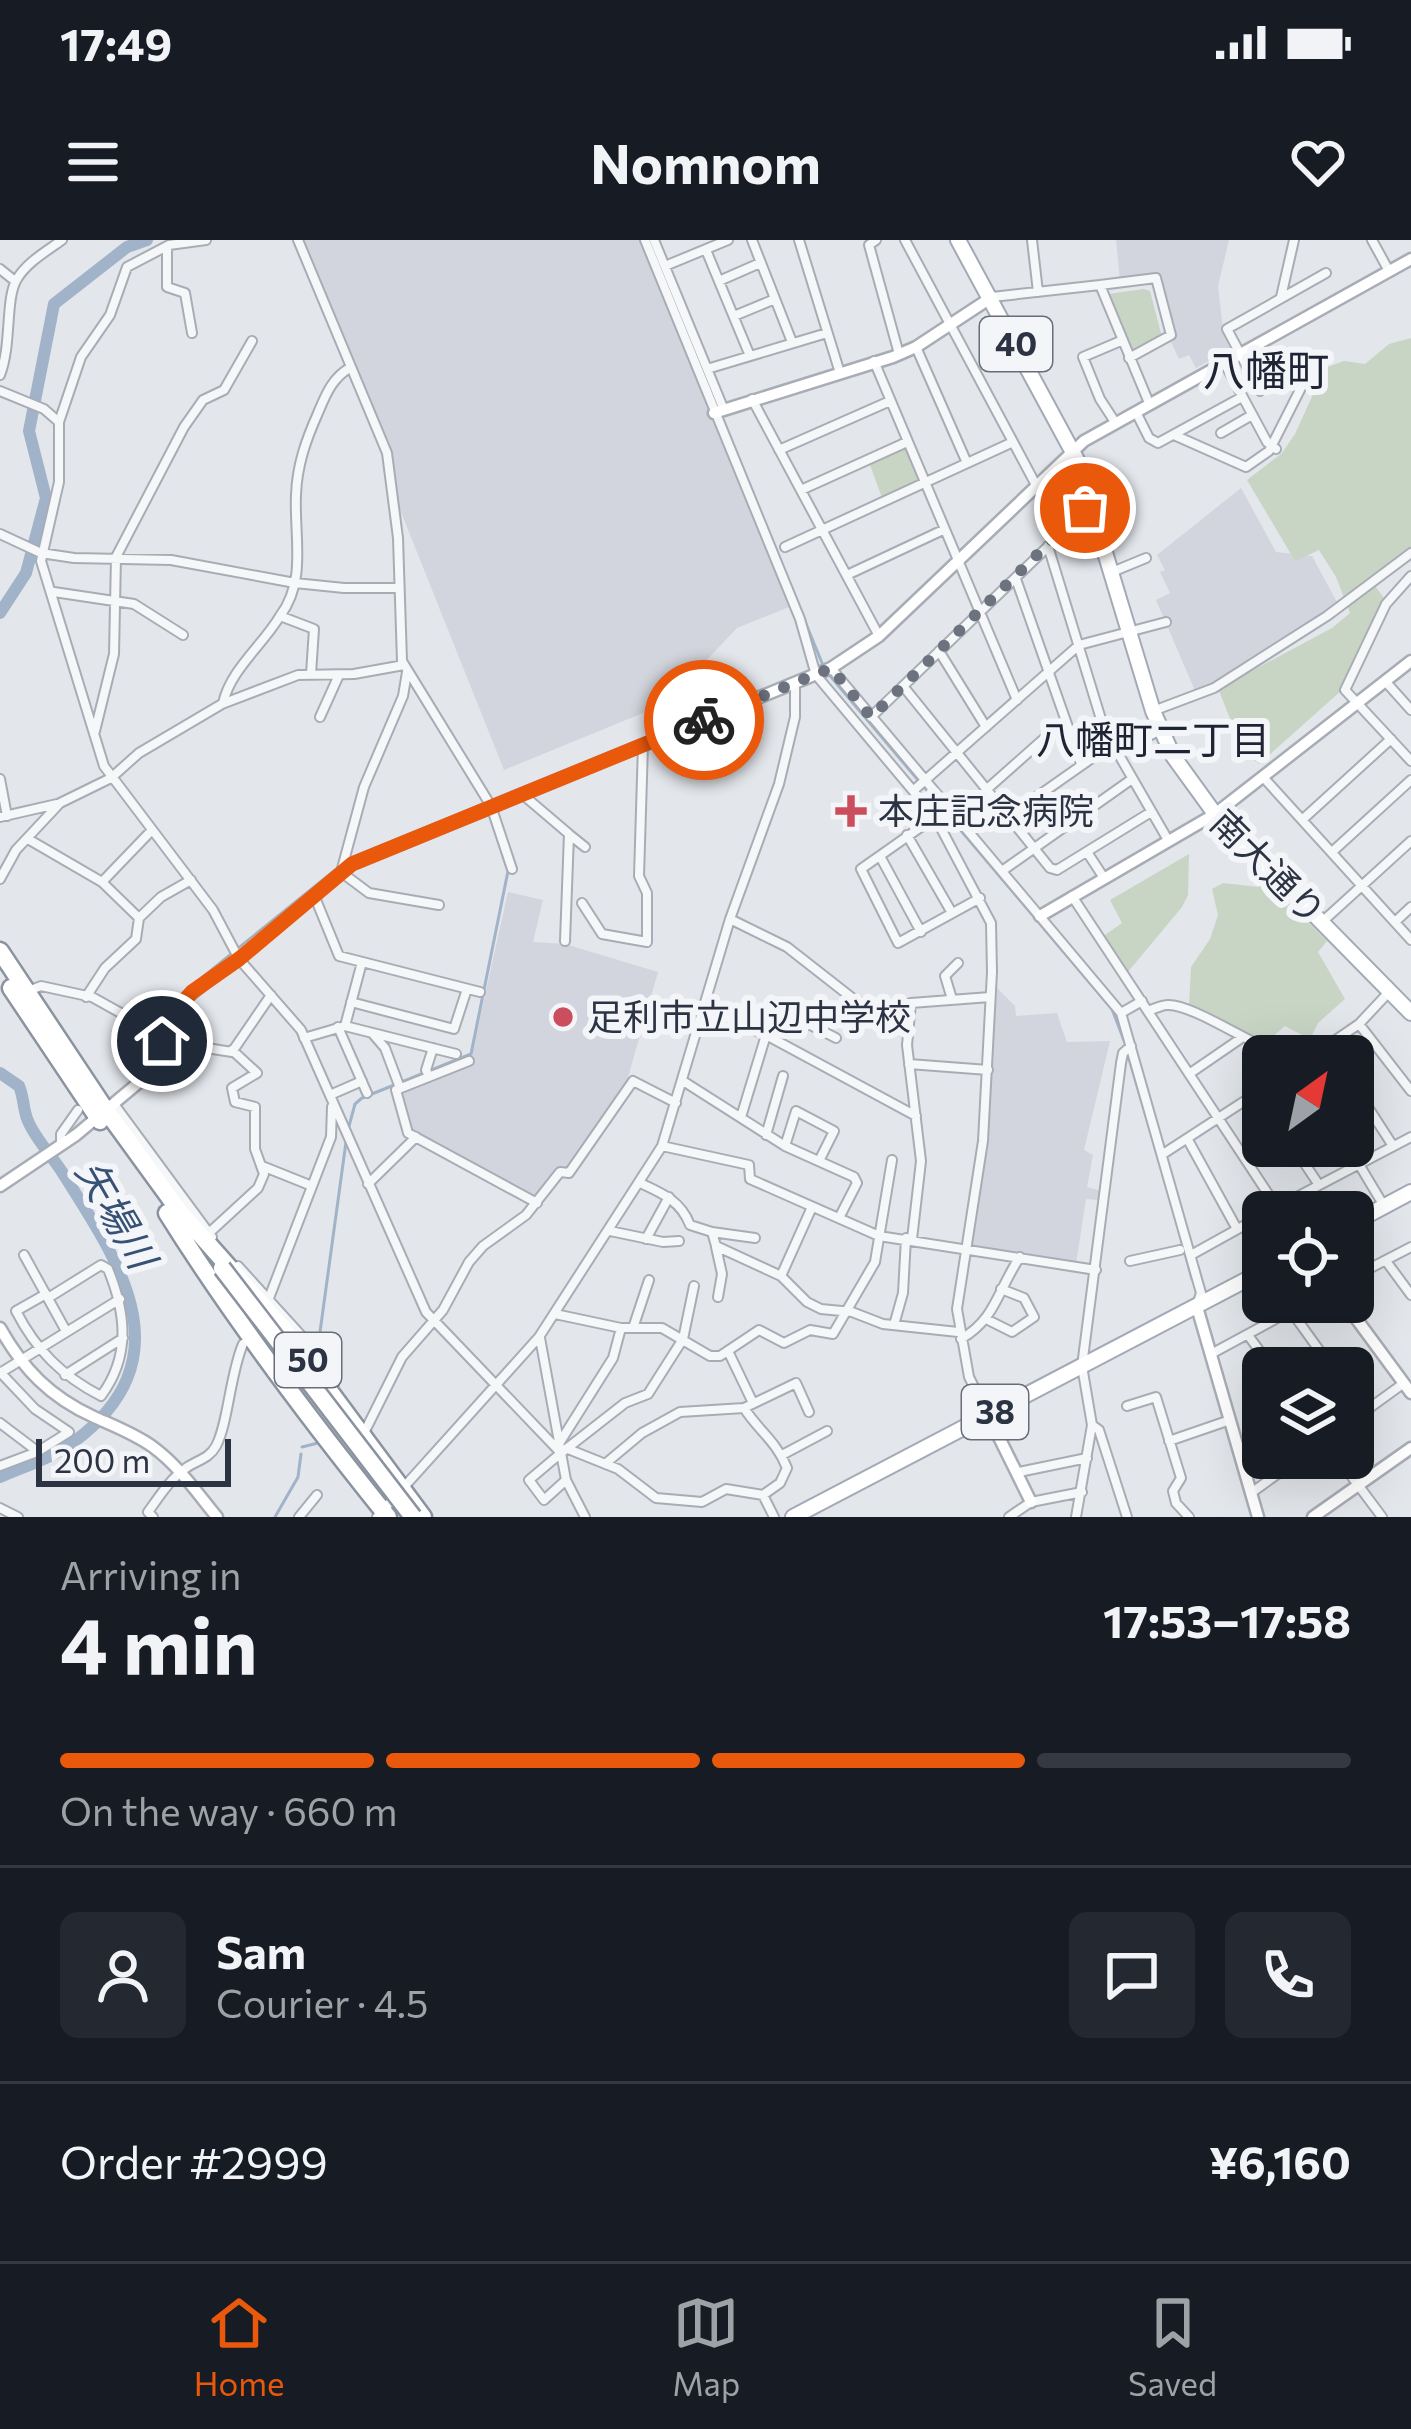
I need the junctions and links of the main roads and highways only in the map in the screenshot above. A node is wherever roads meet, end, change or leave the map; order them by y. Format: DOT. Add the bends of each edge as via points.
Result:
graph roads {
  1 [pos="958,240"];
  2 [pos="0,951"];
  3 [pos="0,971"];
  4 [pos="1411,1013"];
  5 [pos="105,1109"];
  6 [pos="1411,1192"];
  7 [pos="1374,1212"];
  8 [pos="174,1213"];
  9 [pos="219,1272"];
  10 [pos="1242,1282"];
  11 [pos="383,1515"];
  12 [pos="401,1517"];
  13 [pos="413,1517"];
  14 [pos="423,1517"];
  15 [pos="793,1517"];
  1 -- 4 [label="main road, 南大通り / 40" via="1072,450 1153,711 1193,787"];
  2 -- 5 [label="highway, 50"];
  3 -- 5 [label="highway, 50"];
  5 -- 8 [label="highway, 50"];
  6 -- 7 [label="main road"];
  8 -- 9 [label="highway, 50"];
  8 -- 11 [label="highway, 50" via="290,1394"];
  8 -- 14 [label="highway, 50" via="282,1327"];
  9 -- 12 [label="highway, 50"];
  9 -- 13 [label="highway, 50, bridge"];
  10 -- 15 [label="main road, 38"];
}
